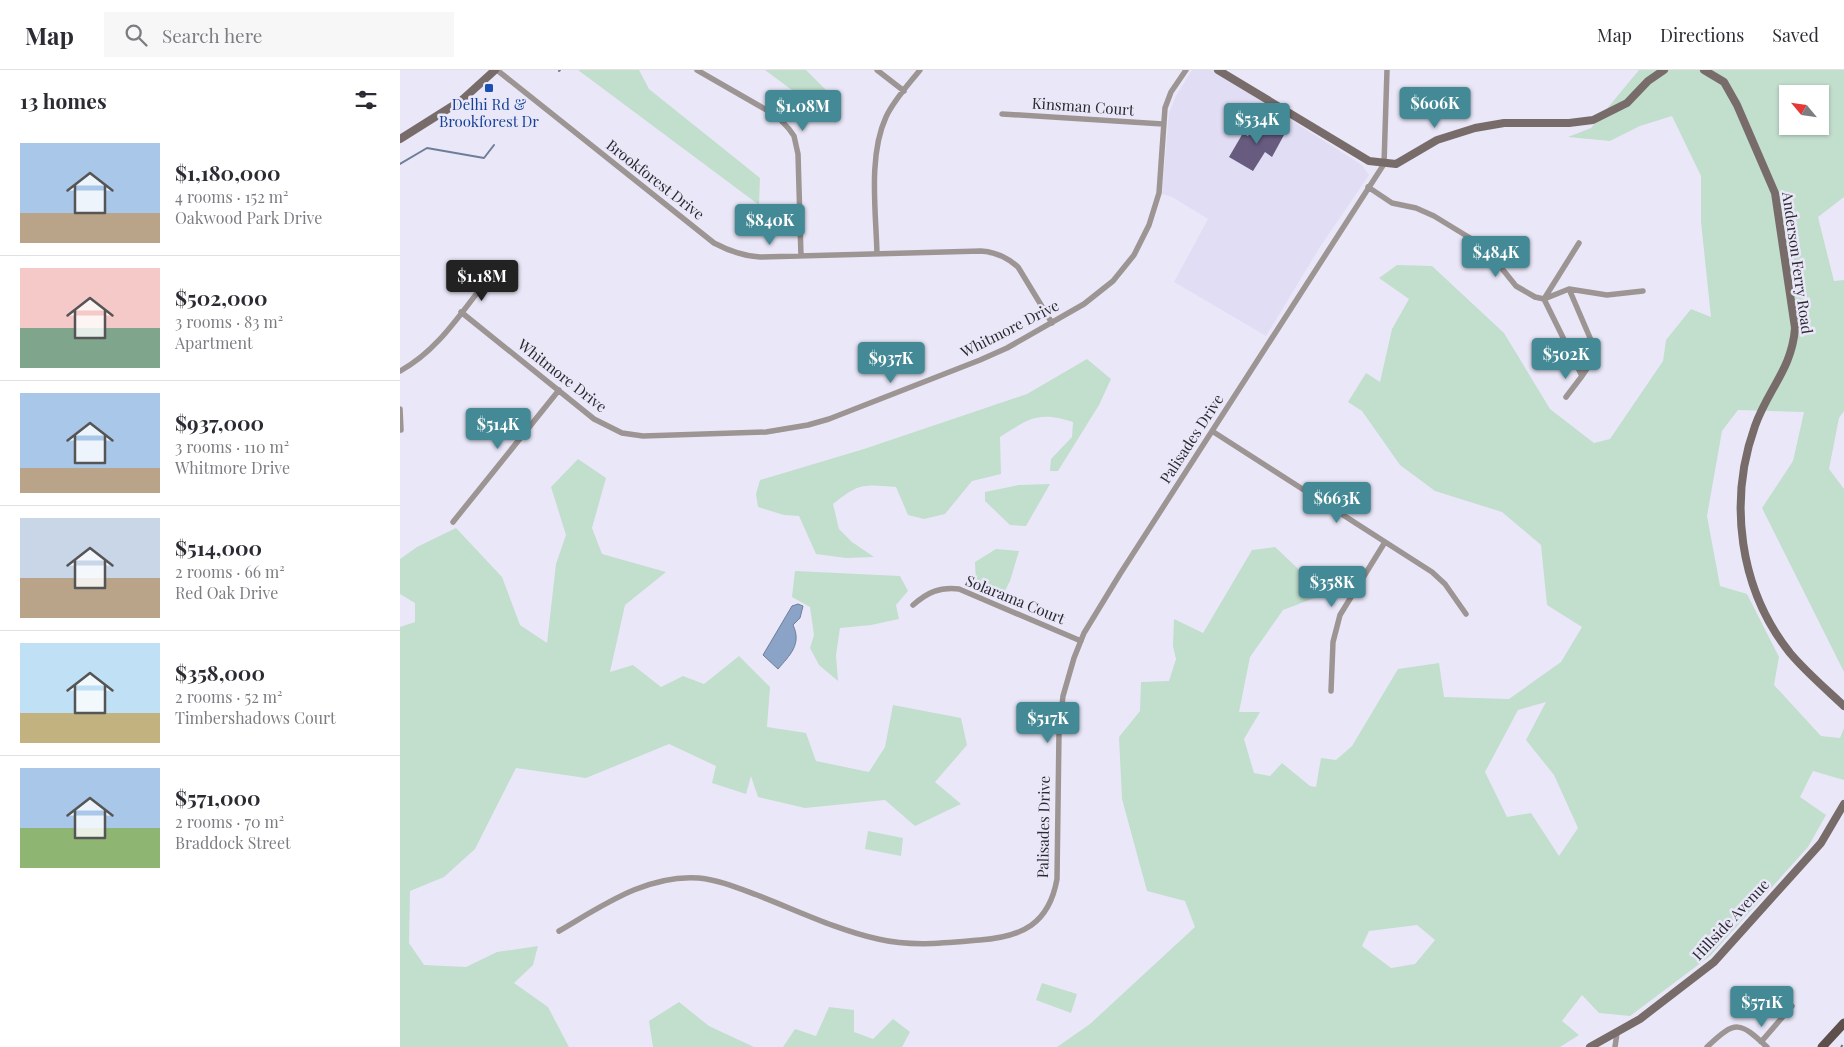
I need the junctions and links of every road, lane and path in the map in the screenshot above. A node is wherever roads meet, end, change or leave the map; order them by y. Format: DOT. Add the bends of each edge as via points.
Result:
graph roads {
  1 [pos="496,70"];
  2 [pos="697,70"];
  3 [pos="877,70"];
  4 [pos="920,70"];
  5 [pos="1186,70"];
  6 [pos="1218,70"];
  7 [pos="1387,70"];
  8 [pos="1664,70"];
  9 [pos="1704,70"];
  10 [pos="904,91"];
  11 [pos="1002,114"];
  12 [pos="1163,124"];
  13 [pos="400,139"];
  14 [pos="1384,164"];
  15 [pos="1368,187"];
  16 [pos="1578,243"];
  17 [pos="878,254"];
  18 [pos="801,256"];
  19 [pos="488,279"];
  20 [pos="1569,289"];
  21 [pos="1643,291"];
  22 [pos="1544,299"];
  23 [pos="461,312"];
  24 [pos="1052,323"];
  25 [pos="400,371"];
  26 [pos="1582,376"];
  27 [pos="559,390"];
  28 [pos="1566,397"];
  29 [pos="400,409"];
  30 [pos="402,430"];
  31 [pos="1212,431"];
  32 [pos="453,522"];
  33 [pos="1385,542"];
  34 [pos="913,605"];
  35 [pos="1466,614"];
  36 [pos="1081,641"];
  37 [pos="1331,691"];
  38 [pos="1844,706"];
  39 [pos="1844,804"];
  40 [pos="559,931"];
  41 [pos="1792,1006"];
  42 [pos="1844,1023"];
  43 [pos="1617,1033"];
  44 [pos="1761,1042"];
  45 [pos="1590,1047"];
  46 [pos="1616,1047"];
  47 [pos="1707,1047"];
  48 [pos="1767,1047"];
  49 [pos="1822,1047"];
  1 -- 13 [label="street" via="462,100"];
  1 -- 18 [label="street, Brookforest Drive" via="714,243 748,256"];
  2 -- 18 [label="street" via="777,116 794,136 798,154"];
  3 -- 10 [label="street"];
  4 -- 10 [label="street"];
  5 -- 12 [label="street, Whitmore Drive" via="1167,100"];
  6 -- 14 [label="street" via="1369,161"];
  7 -- 14 [label="street"];
  8 -- 14 [label="street" via="1627,103 1593,120 1504,123 1475,128 1437,140 1402,162"];
  9 -- 38 [label="street, Anderson Ferry Road" via="1724,82 1774,193 1796,328 1789,362 1759,416 1745,460 1740,497 1744,552 1761,604 1779,637 1804,669"];
  10 -- 17 [label="street" via="886,116 876,159"];
  11 -- 12 [label="street, Kinsman Court"];
  12 -- 24 [label="street, Whitmore Drive" via="1159,193 1143,239 1113,281"];
  14 -- 15 [label="street, Palisades Drive"];
  15 -- 22 [label="street" via="1392,203 1416,208 1465,234 1491,255 1516,286"];
  15 -- 31 [label="street, Palisades Drive"];
  16 -- 22 [label="street"];
  17 -- 18 [label="street, Brookforest Drive"];
  17 -- 24 [label="street, Brookforest Drive" via="981,251 1003,256 1024,274"];
  19 -- 23 [label="street"];
  20 -- 21 [label="street" via="1607,295"];
  20 -- 22 [label="street"];
  20 -- 26 [label="street" via="1597,354"];
  22 -- 26 [label="street"];
  23 -- 25 [label="street" via="424,355"];
  23 -- 27 [label="street, Whitmore Drive"];
  24 -- 27 [label="street, Whitmore Drive" via="980,360 829,419 787,430 634,436 599,422"];
  26 -- 28 [label="street"];
  27 -- 32 [label="street"];
  29 -- 30 [label="street"];
  31 -- 33 [label="street"];
  31 -- 36 [label="street, Palisades Drive" via="1101,604"];
  33 -- 35 [label="street" via="1439,577"];
  33 -- 37 [label="street" via="1340,615 1333,642"];
  34 -- 36 [label="street, Solarama Court" via="932,591 959,589"];
  36 -- 40 [label="street, Palisades Drive" via="1067,678 1060,714 1055,891 1046,910 1026,929 997,939 895,943 860,934 726,884 683,878 638,887"];
  39 -- 43 [label="street, Hillside Avenue" via="1821,843 1714,962"];
  41 -- 44 [label="street"];
  42 -- 49 [label="main road"];
  43 -- 45 [label="street, Hillside Avenue"];
  43 -- 46 [label="street"];
  44 -- 47 [label="street" via="1744,1027 1736,1027"];
  44 -- 48 [label="street"];
}
